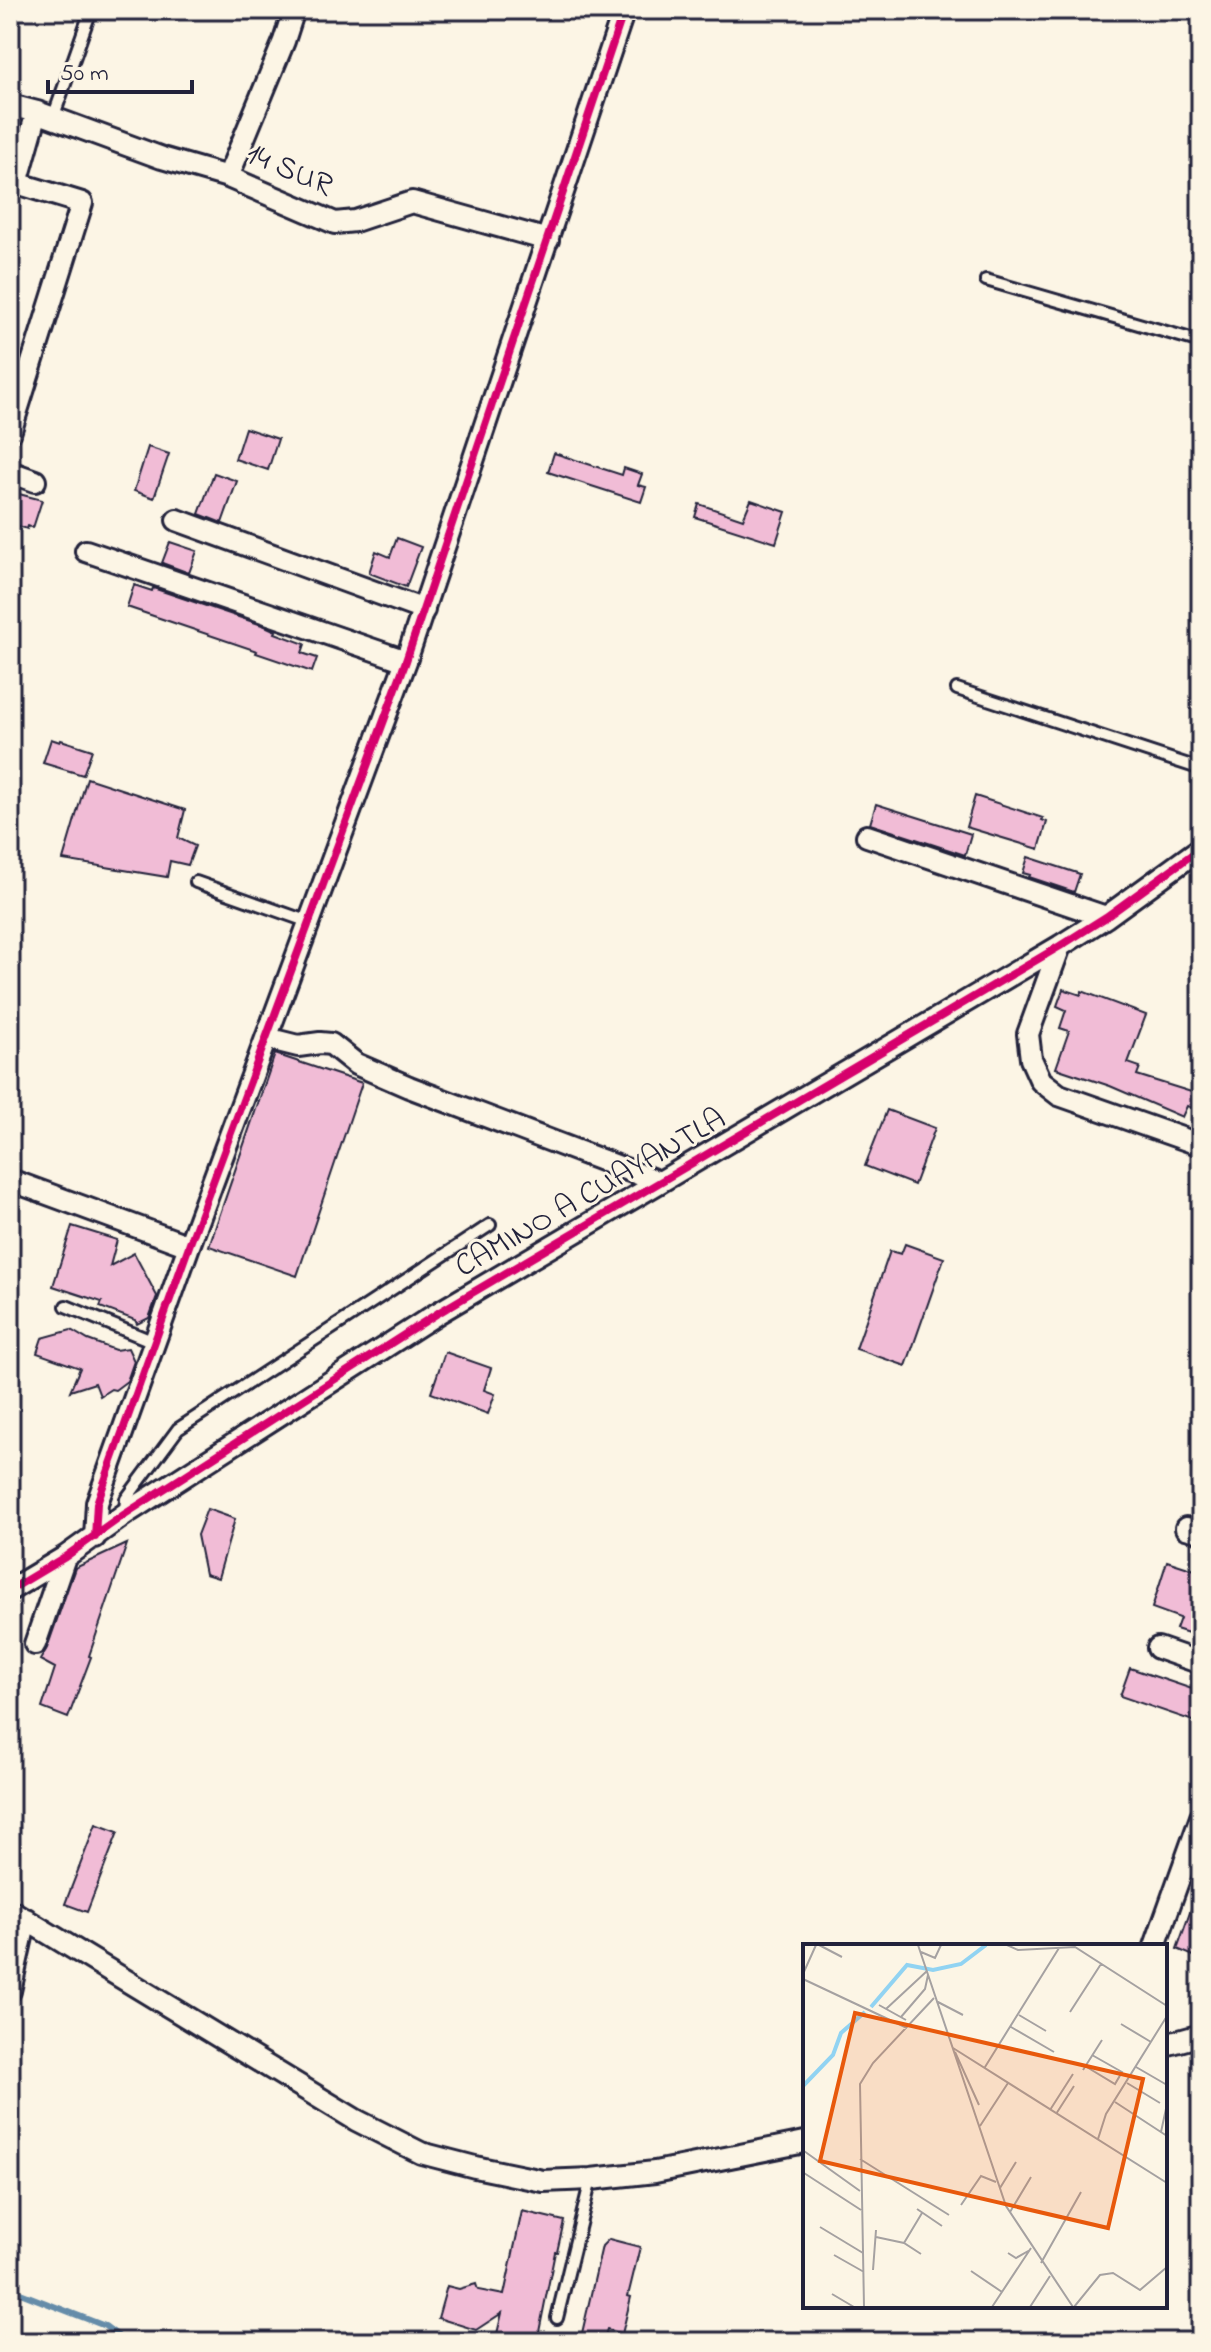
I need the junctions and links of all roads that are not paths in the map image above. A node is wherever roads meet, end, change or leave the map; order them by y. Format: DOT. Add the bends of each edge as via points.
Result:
graph roads {
  1 [pos="91,10"];
  2 [pos="294,10"];
  3 [pos="624,10"];
  4 [pos="10,105"];
  5 [pos="45,115"];
  6 [pos="228,177"];
  7 [pos="13,182"];
  8 [pos="548,240"];
  9 [pos="986,280"];
  10 [pos="1201,342"];
  11 [pos="10,433"];
  12 [pos="10,472"];
  13 [pos="35,481"];
  14 [pos="177,520"];
  15 [pos="86,551"];
  16 [pos="424,610"];
  17 [pos="406,661"];
  18 [pos="957,689"];
  19 [pos="1201,769"];
  20 [pos="867,836"];
  21 [pos="1201,848"];
  22 [pos="196,882"];
  23 [pos="1106,917"];
  24 [pos="309,922"];
  25 [pos="1060,946"];
  26 [pos="266,1038"];
  27 [pos="1201,1145"];
  28 [pos="10,1180"];
  29 [pos="659,1182"];
  30 [pos="490,1225"];
  31 [pos="189,1246"];
  32 [pos="66,1306"];
  33 [pos="154,1342"];
  34 [pos="125,1514"];
  35 [pos="95,1537"];
  36 [pos="65,1557"];
  37 [pos="10,1590"];
  38 [pos="35,1644"];
  39 [pos="1158,1648"];
  40 [pos="1201,1663"];
  41 [pos="1201,1817"];
  42 [pos="18,1914"];
  43 [pos="1156,1944"];
  44 [pos="10,1991"];
  45 [pos="1201,2035"];
  46 [pos="1167,2044"];
  47 [pos="803,2142"];
  48 [pos="591,2179"];
  49 [pos="557,2318"];
  1 -- 5 [label="lane"];
  2 -- 6 [label="street"];
  3 -- 8 [label="street"];
  4 -- 5 [label="street, 14 SUR"];
  5 -- 6 [label="street, 14 SUR"];
  5 -- 7 [label="street"];
  6 -- 8 [label="street, 14 SUR" via="335,223 412,202"];
  7 -- 11 [label="street" via="82,203"];
  8 -- 16 [label="street"];
  9 -- 10 [label="lane"];
  12 -- 13 [label="street"];
  14 -- 16 [label="street"];
  15 -- 17 [label="street"];
  16 -- 17 [label="street"];
  17 -- 24 [label="street"];
  18 -- 19 [label="lane"];
  20 -- 23 [label="street"];
  21 -- 23 [label="street, CAMINO A CUAYANTLA"];
  22 -- 24 [label="lane"];
  23 -- 25 [label="street, CAMINO A CUAYANTLA"];
  24 -- 26 [label="street"];
  25 -- 27 [label="street" via="1028,1034 1041,1081 1059,1095"];
  25 -- 29 [label="street, CAMINO A CUAYANTLA"];
  26 -- 29 [label="street" via="298,1046 331,1044 356,1064 409,1087"];
  26 -- 31 [label="street"];
  28 -- 31 [label="street"];
  29 -- 34 [label="street, CAMINO A CUAYANTLA" via="438,1313"];
  30 -- 34 [label="lane" via="178,1429 126,1499"];
  31 -- 33 [label="street"];
  32 -- 33 [label="lane"];
  33 -- 35 [label="street" via="97,1503"];
  34 -- 35 [label="street, CAMINO A CUAYANTLA"];
  35 -- 36 [label="street, CAMINO A CUAYANTLA"];
  36 -- 37 [label="street, CAMINO A CUAYANTLA"];
  36 -- 38 [label="street"];
  39 -- 40 [label="street"];
  41 -- 43 [label="street"];
  42 -- 44 [label="street"];
  42 -- 48 [label="street" via="356,2120 421,2153 543,2181"];
  45 -- 46 [label="street"];
  47 -- 48 [label="street"];
  48 -- 49 [label="lane"];
}
